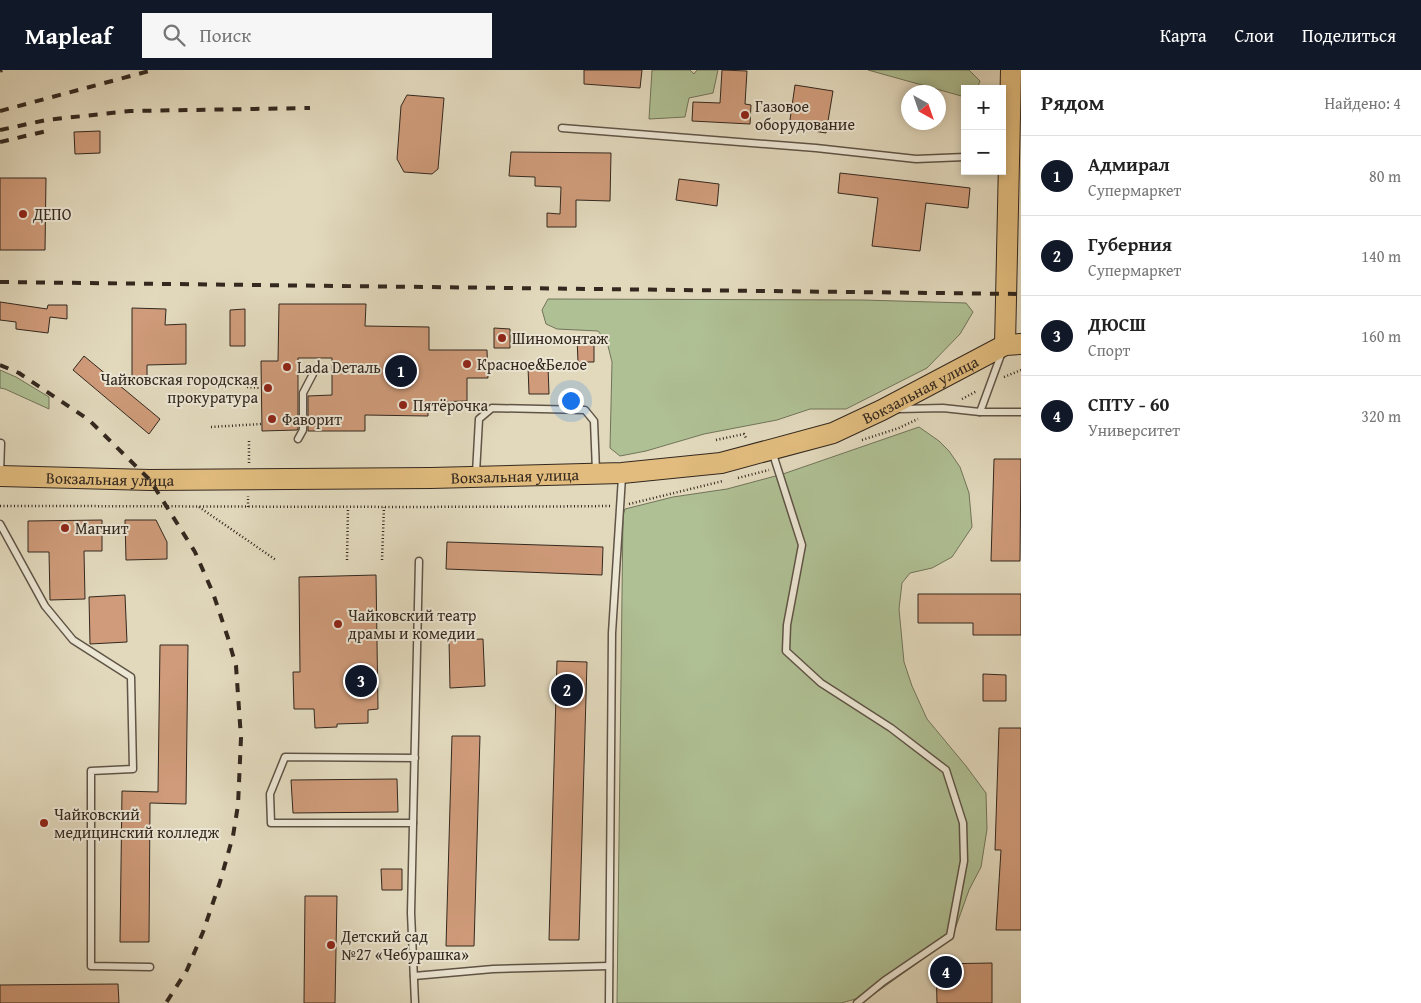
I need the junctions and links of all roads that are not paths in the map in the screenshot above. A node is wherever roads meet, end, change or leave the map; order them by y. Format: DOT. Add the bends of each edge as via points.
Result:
graph roads {
  1 [pos="1009,73"];
  2 [pos="562,128"];
  3 [pos="1006,156"];
  4 [pos="961,157"];
  5 [pos="1013,345"];
  6 [pos="313,374"];
  7 [pos="882,410"];
  8 [pos="980,412"];
  9 [pos="1021,412"];
  10 [pos="298,439"];
  11 [pos="1,443"];
  12 [pos="772,450"];
  13 [pos="622,473"];
  14 [pos="596,474"];
  15 [pos="0,476"];
  16 [pos="476,477"];
  17 [pos="0,524"];
  18 [pos="420,561"];
  19 [pos="415,758"];
  20 [pos="413,823"];
  21 [pos="609,966"];
  22 [pos="150,967"];
  23 [pos="414,976"];
  24 [pos="415,1003"];
  25 [pos="610,1003"];
  26 [pos="857,1003"];
  1 -- 3 [label="main road"];
  2 -- 4 [label="lane" via="916,159"];
  3 -- 5 [label="main road"];
  5 -- 7 [label="main road, Вокзальная улица"];
  5 -- 8 [label="lane"];
  6 -- 10 [label="lane" via="303,393 303,430"];
  7 -- 8 [label="lane" via="943,408"];
  7 -- 12 [label="main road, Вокзальная улица" via="833,433"];
  8 -- 9 [label="lane"];
  11 -- 15 [label="lane"];
  12 -- 13 [label="main road, Вокзальная улица" via="722,463"];
  12 -- 26 [label="lane" via="802,545 786,625 786,651 822,683 891,728 946,770 963,823 964,861 950,936"];
  13 -- 14 [label="main road, Вокзальная улица"];
  13 -- 21 [label="lane" via="612,633"];
  14 -- 16 [label="main road, Вокзальная улица"];
  14 -- 16 [label="lane" via="594,422 585,410 492,408 479,419"];
  15 -- 16 [label="main road, Вокзальная улица" via="150,480"];
  17 -- 22 [label="lane" via="45,606 73,640 131,677 134,769 91,771 91,966"];
  18 -- 19 [label="lane"];
  19 -- 20 [label="lane"];
  19 -- 20 [label="lane" via="285,757 270,794 271,823"];
  20 -- 23 [label="lane" via="411,913"];
  21 -- 23 [label="lane" via="493,969"];
  21 -- 25 [label="lane"];
  23 -- 24 [label="lane"];
}
